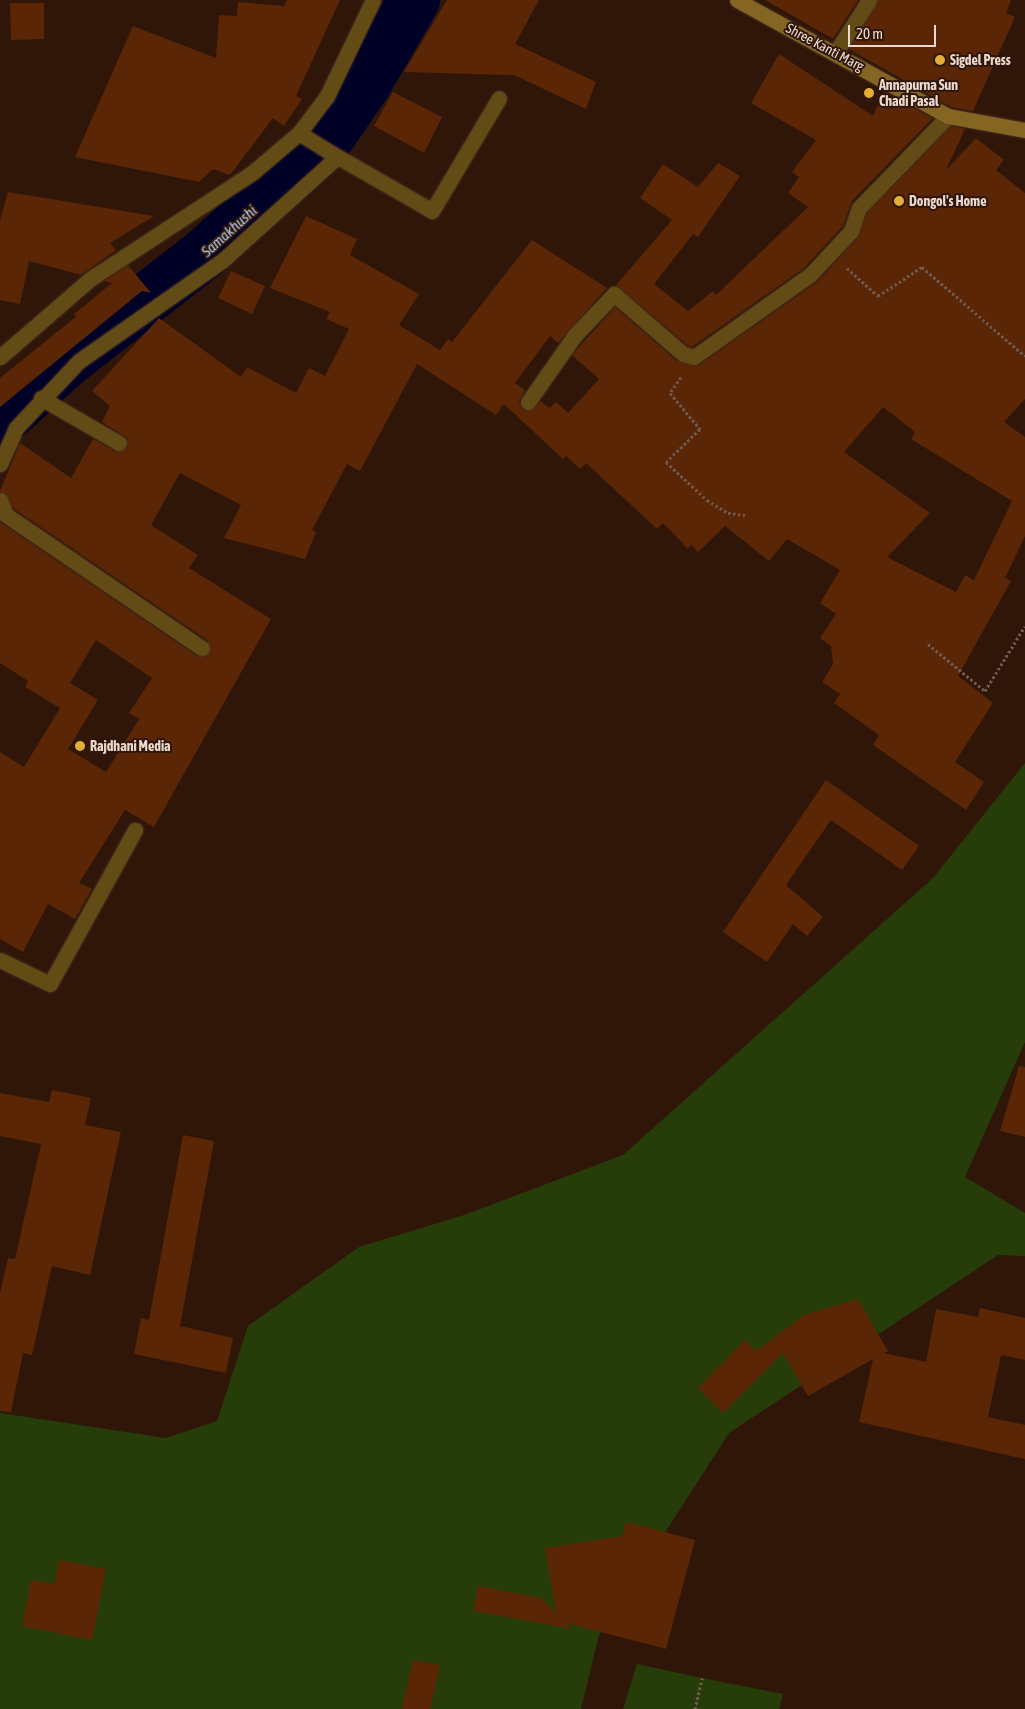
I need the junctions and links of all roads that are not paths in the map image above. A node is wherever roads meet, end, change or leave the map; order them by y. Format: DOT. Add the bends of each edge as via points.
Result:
graph roads {
  1 [pos="373,0"];
  2 [pos="737,0"];
  3 [pos="869,0"];
  4 [pos="836,52"];
  5 [pos="499,98"];
  6 [pos="948,116"];
  7 [pos="1025,130"];
  8 [pos="305,136"];
  9 [pos="335,156"];
  10 [pos="0,357"];
  11 [pos="41,398"];
  12 [pos="528,402"];
  13 [pos="119,443"];
  14 [pos="0,464"];
  15 [pos="0,500"];
  16 [pos="202,648"];
  17 [pos="135,830"];
  18 [pos="0,960"];
  1 -- 8 [label="street"];
  2 -- 4 [label="street, Shree Kanti Marg"];
  3 -- 4 [label="street"];
  4 -- 6 [label="street, Shree Kanti Marg"];
  5 -- 9 [label="street" via="432,211"];
  6 -- 7 [label="street, Shree Kanti Marg"];
  6 -- 12 [label="street" via="860,208 851,231 810,275 694,357 683,354 614,294 575,336"];
  8 -- 9 [label="street"];
  8 -- 10 [label="street" via="90,279"];
  9 -- 11 [label="street" via="222,261 106,340"];
  11 -- 13 [label="street"];
  11 -- 14 [label="street" via="16,428"];
  15 -- 16 [label="street" via="6,516"];
  17 -- 18 [label="street" via="50,984"];
}
